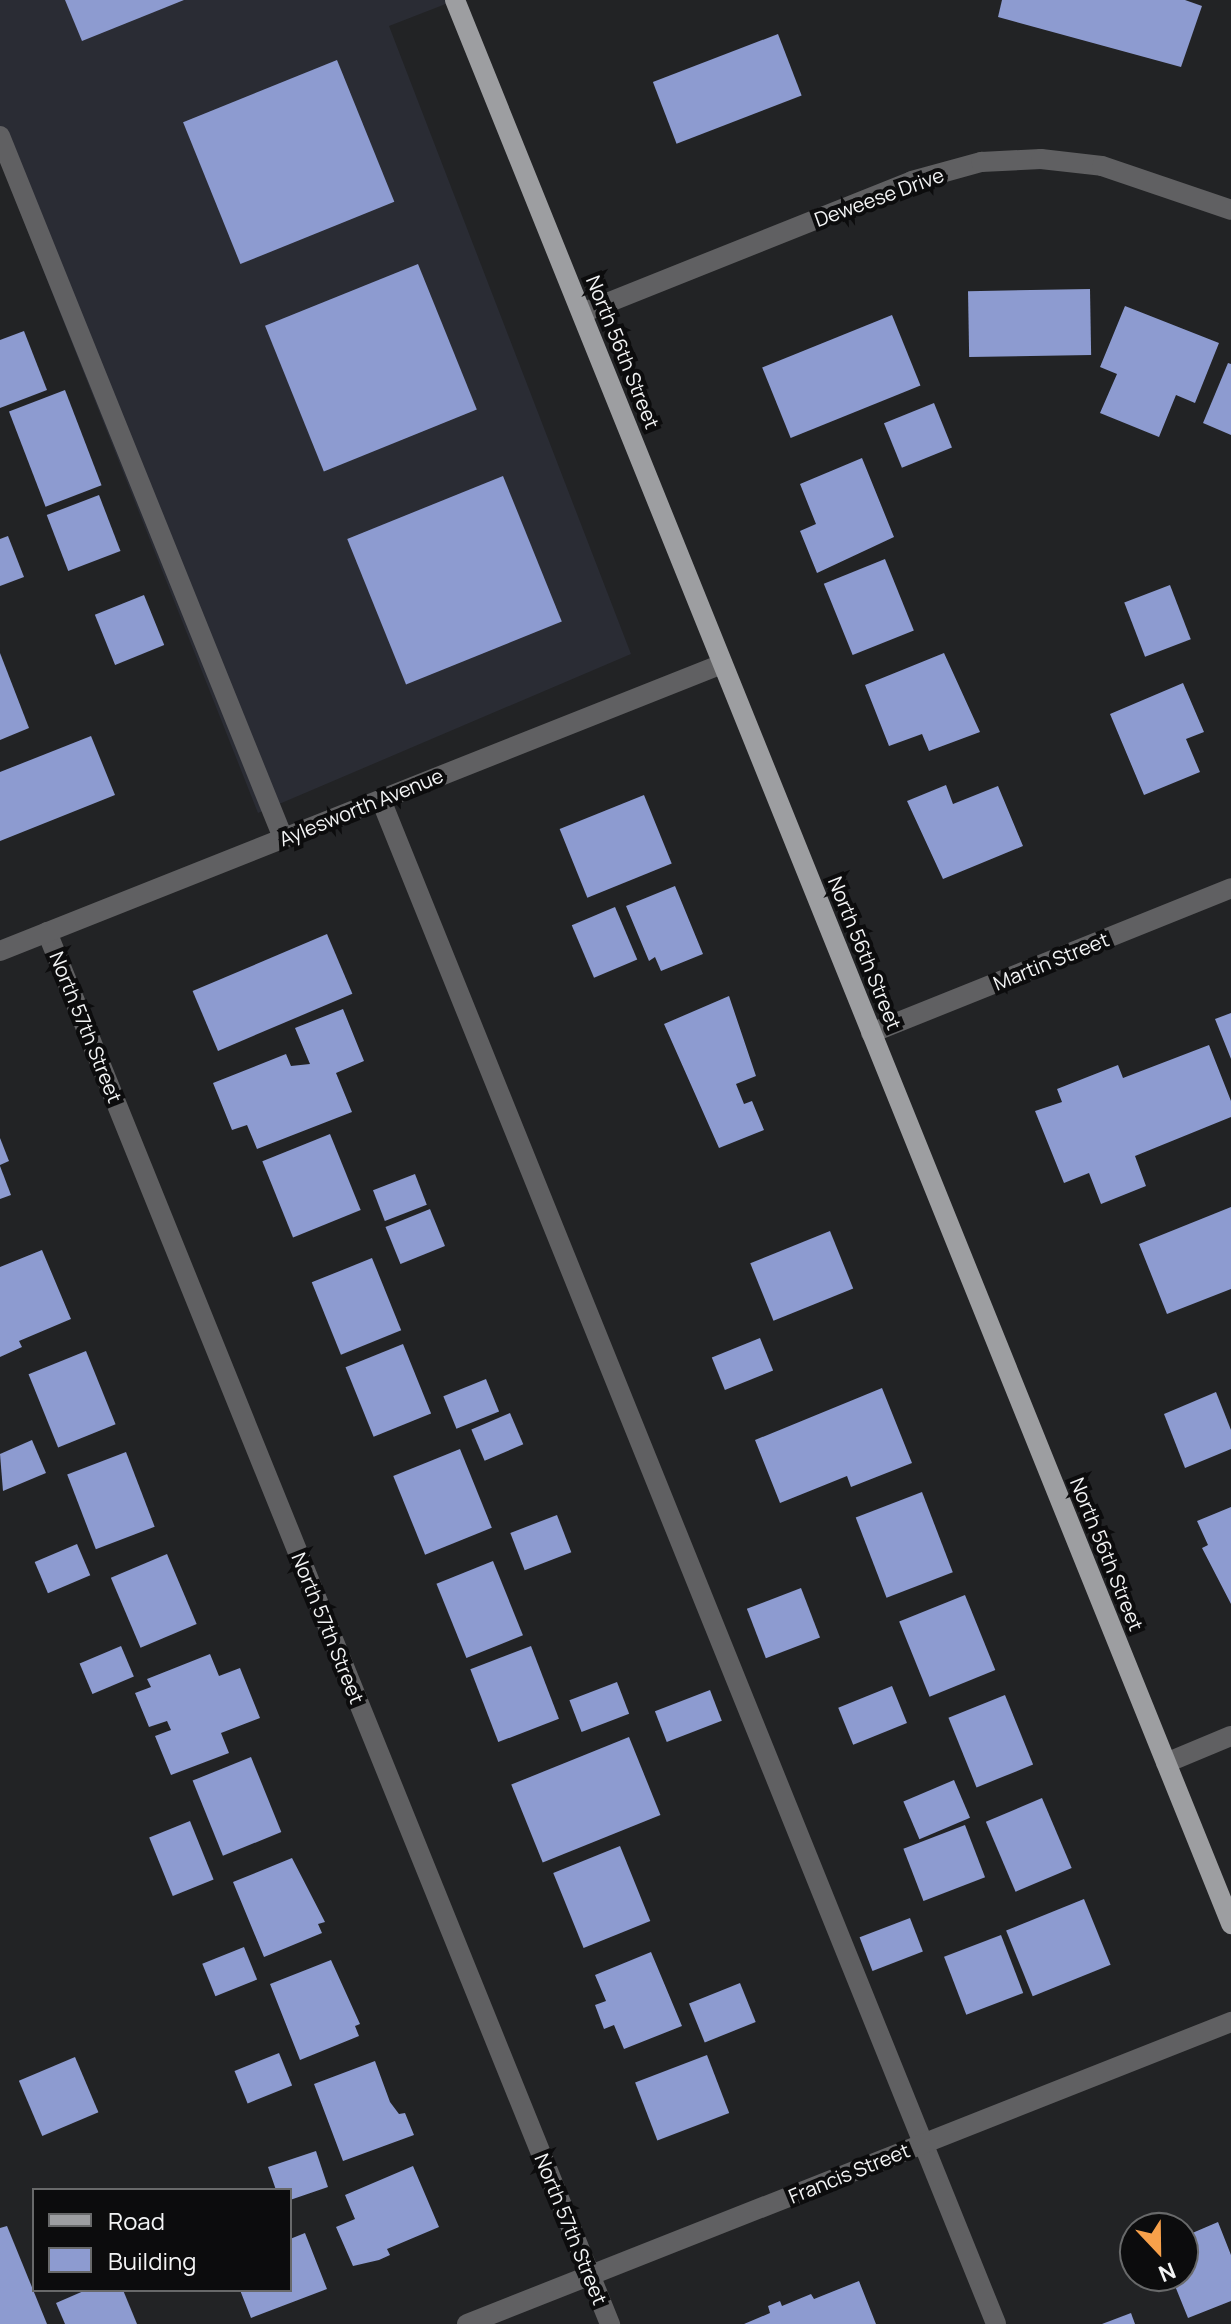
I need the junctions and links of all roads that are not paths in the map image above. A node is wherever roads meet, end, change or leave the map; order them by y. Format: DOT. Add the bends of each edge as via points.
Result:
graph roads {
  1 [pos="455,0"];
  2 [pos="0,136"];
  3 [pos="1231,210"];
  4 [pos="582,313"];
  5 [pos="722,664"];
  6 [pos="381,800"];
  7 [pos="283,838"];
  8 [pos="1231,888"];
  9 [pos="47,932"];
  10 [pos="0,951"];
  11 [pos="871,1033"];
  12 [pos="1231,1736"];
  13 [pos="1166,1763"];
  14 [pos="1231,1924"];
  15 [pos="1231,2022"];
  16 [pos="924,2144"];
  17 [pos="590,2276"];
  18 [pos="467,2324"];
  19 [pos="610,2324"];
  20 [pos="996,2324"];
  1 -- 4 [label="main road, North 56th Street"];
  2 -- 7 [label="street"];
  3 -- 4 [label="street, Deweese Drive" via="1102,166 1041,159 981,162 912,181"];
  4 -- 5 [label="main road, North 56th Street"];
  5 -- 6 [label="street, Aylesworth Avenue"];
  5 -- 11 [label="main road, North 56th Street"];
  6 -- 7 [label="street, Aylesworth Avenue"];
  6 -- 16 [label="street"];
  7 -- 9 [label="street, Aylesworth Avenue"];
  8 -- 11 [label="street, Martin Street"];
  9 -- 10 [label="street, Aylesworth Avenue"];
  9 -- 17 [label="street, North 57th Street"];
  11 -- 13 [label="main road, North 56th Street"];
  12 -- 13 [label="street"];
  13 -- 14 [label="main road, North 56th Street"];
  15 -- 16 [label="street, Francis Street"];
  16 -- 17 [label="street, Francis Street"];
  16 -- 20 [label="street"];
  17 -- 18 [label="street, Francis Street"];
  17 -- 19 [label="street, North 57th Street"];
}
